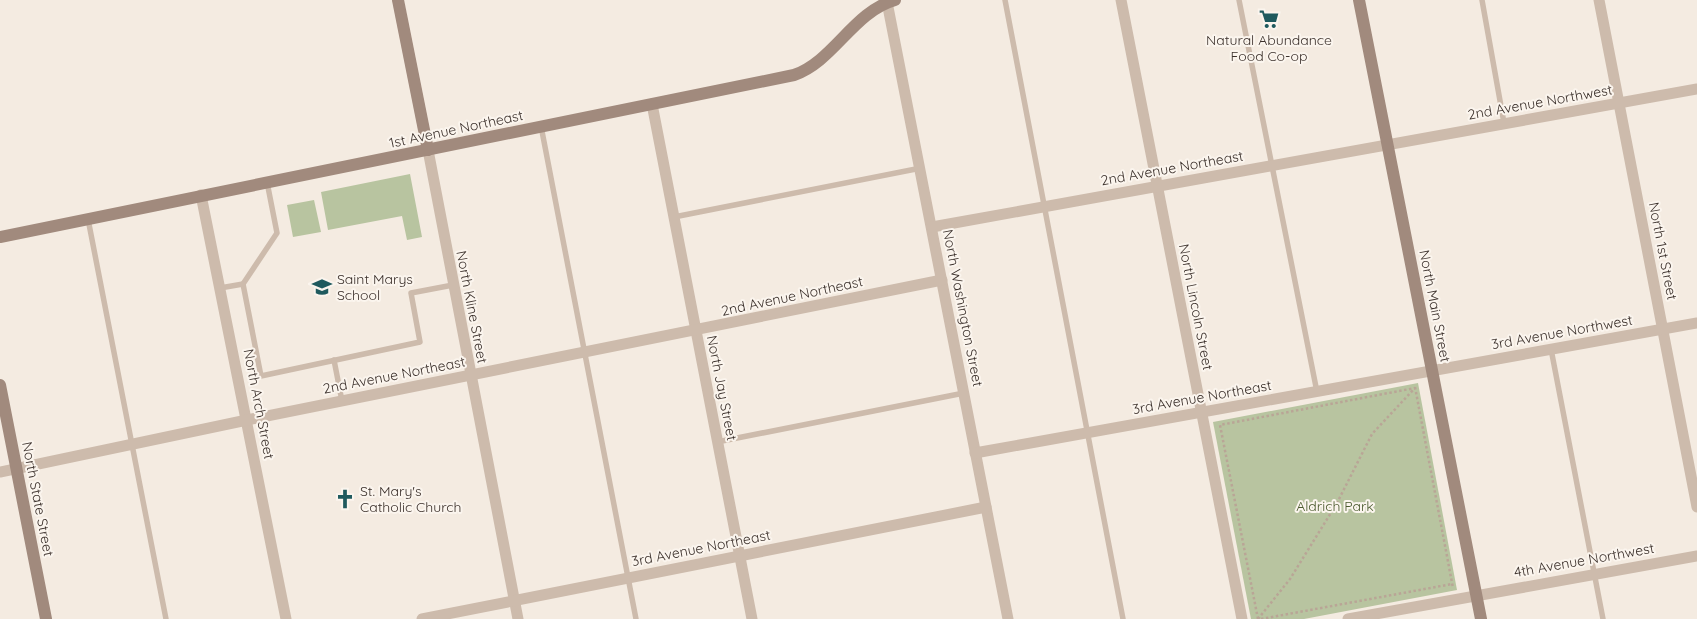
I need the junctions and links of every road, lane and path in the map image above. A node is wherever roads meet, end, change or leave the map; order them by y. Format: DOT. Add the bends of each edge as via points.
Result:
graph roads {
  1 [pos="398,0"];
  2 [pos="1005,0"];
  3 [pos="1121,0"];
  4 [pos="1239,0"];
  5 [pos="1359,0"];
  6 [pos="1482,0"];
  7 [pos="1599,0"];
  8 [pos="891,1"];
  9 [pos="1697,89"];
  10 [pos="1619,103"];
  11 [pos="652,104"];
  12 [pos="1504,123"];
  13 [pos="541,126"];
  14 [pos="1388,144"];
  15 [pos="428,150"];
  16 [pos="1272,165"];
  17 [pos="921,168"];
  18 [pos="267,182"];
  19 [pos="1157,186"];
  20 [pos="201,195"];
  21 [pos="1044,206"];
  22 [pos="674,217"];
  23 [pos="88,219"];
  24 [pos="932,227"];
  25 [pos="0,237"];
  26 [pos="942,280"];
  27 [pos="242,284"];
  28 [pos="453,285"];
  29 [pos="220,288"];
  30 [pos="1697,323"];
  31 [pos="1663,329"];
  32 [pos="696,331"];
  33 [pos="1551,349"];
  34 [pos="584,352"];
  35 [pos="334,360"];
  36 [pos="1433,370"];
  37 [pos="1412,374"];
  38 [pos="470,375"];
  39 [pos="0,385"];
  40 [pos="1415,388"];
  41 [pos="1317,392"];
  42 [pos="964,393"];
  43 [pos="342,401"];
  44 [pos="1202,413"];
  45 [pos="247,420"];
  46 [pos="1087,434"];
  47 [pos="717,442"];
  48 [pos="133,444"];
  49 [pos="975,453"];
  50 [pos="16,469"];
  51 [pos="0,472"];
  52 [pos="986,506"];
  53 [pos="1697,507"];
  54 [pos="740,556"];
  55 [pos="1697,556"];
  56 [pos="1595,574"];
  57 [pos="628,578"];
  58 [pos="1452,584"];
  59 [pos="1476,594"];
  60 [pos="1455,599"];
  61 [pos="514,600"];
  62 [pos="46,619"];
  63 [pos="166,619"];
  64 [pos="286,619"];
  65 [pos="422,619"];
  66 [pos="518,619"];
  67 [pos="636,619"];
  68 [pos="752,619"];
  69 [pos="1008,619"];
  70 [pos="1123,619"];
  71 [pos="1242,619"];
  72 [pos="1259,619"];
  73 [pos="1348,619"];
  74 [pos="1481,619"];
  75 [pos="1603,619"];
  1 -- 15 [label="street, North Kline Street"];
  2 -- 21 [label="lane"];
  3 -- 19 [label="street, North Lincoln Street"];
  4 -- 16 [label="lane"];
  5 -- 14 [label="street, North Main Street"];
  6 -- 12 [label="lane"];
  7 -- 10 [label="street, North 1st Street"];
  8 -- 11 [label="street, 1st Avenue Northeast" via="861,21 806,71"];
  8 -- 17 [label="street, North Washington Street"];
  9 -- 10 [label="street, 2nd Avenue Northwest"];
  10 -- 12 [label="street, 2nd Avenue Northwest"];
  10 -- 31 [label="street, North 1st Street"];
  11 -- 13 [label="street, 1st Avenue Northeast"];
  11 -- 22 [label="street, North Jay Street"];
  12 -- 14 [label="street, 2nd Avenue Northwest"];
  13 -- 15 [label="street, 1st Avenue Northeast"];
  13 -- 34 [label="lane"];
  14 -- 16 [label="street, 2nd Avenue Northeast"];
  14 -- 36 [label="street, North Main Street"];
  15 -- 18 [label="street, 1st Avenue Northeast"];
  15 -- 28 [label="street, North Kline Street"];
  16 -- 19 [label="street, 2nd Avenue Northeast"];
  16 -- 41 [label="lane"];
  17 -- 22 [label="lane"];
  17 -- 24 [label="street, North Washington Street"];
  18 -- 20 [label="street, 1st Avenue Northeast"];
  18 -- 27 [label="lane" via="277,233"];
  19 -- 21 [label="street, 2nd Avenue Northeast"];
  19 -- 44 [label="street, North Lincoln Street"];
  20 -- 23 [label="street, 1st Avenue Northeast"];
  20 -- 29 [label="street, North Arch Street"];
  21 -- 24 [label="street, 2nd Avenue Northeast"];
  21 -- 46 [label="lane"];
  22 -- 32 [label="street, North Jay Street"];
  23 -- 25 [label="street, 1st Avenue Northeast"];
  23 -- 48 [label="lane"];
  24 -- 26 [label="street, North Washington Street"];
  26 -- 32 [label="street, 2nd Avenue Northeast"];
  26 -- 42 [label="street, North Washington Street"];
  27 -- 29 [label="lane"];
  27 -- 35 [label="lane" via="261,376"];
  28 -- 35 [label="lane" via="411,293 420,342"];
  28 -- 38 [label="street, North Kline Street"];
  29 -- 45 [label="street, North Arch Street"];
  30 -- 31 [label="street, 3rd Avenue Northwest"];
  31 -- 33 [label="street, 3rd Avenue Northwest"];
  31 -- 53 [label="street, North 1st Street"];
  32 -- 34 [label="street, 2nd Avenue Northeast"];
  32 -- 47 [label="street, North Jay Street"];
  33 -- 36 [label="street, 3rd Avenue Northwest"];
  33 -- 56 [label="lane"];
  34 -- 38 [label="street, 2nd Avenue Northeast"];
  34 -- 57 [label="lane"];
  35 -- 43 [label="lane"];
  36 -- 37 [label="street, 3rd Avenue Northeast"];
  36 -- 59 [label="street, North Main Street"];
  37 -- 40 [label="path"];
  37 -- 41 [label="street, 3rd Avenue Northeast"];
  38 -- 43 [label="street, 2nd Avenue Northeast"];
  38 -- 61 [label="street, North Kline Street"];
  39 -- 50 [label="street, North State Street"];
  40 -- 58 [label="path"];
  40 -- 72 [label="path" via="1372,434 1337,502 1290,579"];
  40 -- 72 [label="path" via="1220,425"];
  41 -- 44 [label="street, 3rd Avenue Northeast"];
  42 -- 47 [label="lane"];
  42 -- 49 [label="street, North Washington Street"];
  43 -- 45 [label="street, 2nd Avenue Northeast"];
  44 -- 46 [label="street, 3rd Avenue Northeast"];
  44 -- 71 [label="street, North Lincoln Street"];
  45 -- 48 [label="street, 2nd Avenue Northeast"];
  45 -- 64 [label="street, North Arch Street"];
  46 -- 49 [label="street, 3rd Avenue Northeast"];
  46 -- 70 [label="lane"];
  47 -- 54 [label="street, North Jay Street"];
  48 -- 50 [label="street, 2nd Avenue Northeast"];
  48 -- 63 [label="lane"];
  49 -- 52 [label="street, North Washington Street"];
  50 -- 51 [label="street, 2nd Avenue Northeast"];
  50 -- 62 [label="street, North State Street"];
  52 -- 54 [label="street, 3rd Avenue Northeast"];
  52 -- 69 [label="street, North Washington Street"];
  54 -- 57 [label="street, 3rd Avenue Northeast"];
  54 -- 68 [label="street, North Jay Street"];
  55 -- 56 [label="street, 4th Avenue Northwest"];
  56 -- 59 [label="street, 4th Avenue Northwest"];
  56 -- 75 [label="lane"];
  57 -- 61 [label="street, 3rd Avenue Northeast"];
  57 -- 67 [label="lane"];
  58 -- 60 [label="path"];
  58 -- 72 [label="path"];
  59 -- 60 [label="street, 4th Avenue Northwest"];
  59 -- 74 [label="street, North Main Street"];
  60 -- 73 [label="street, 4th Avenue Northwest"];
  61 -- 65 [label="street, 3rd Avenue Northeast"];
  61 -- 66 [label="street, North Kline Street"];
}
